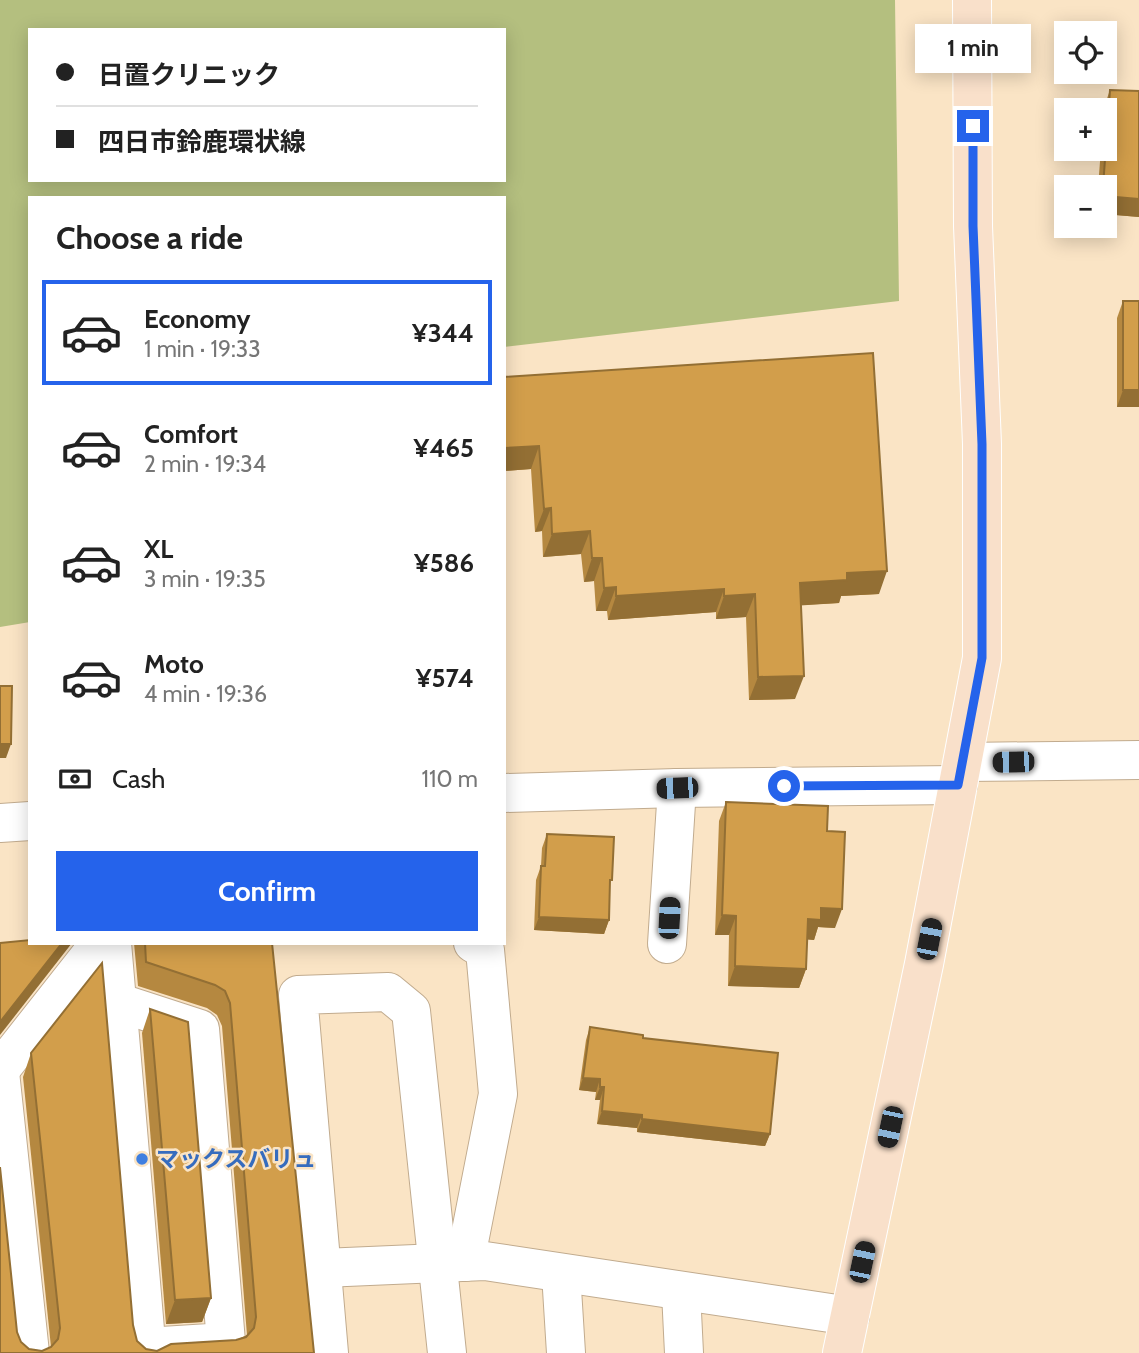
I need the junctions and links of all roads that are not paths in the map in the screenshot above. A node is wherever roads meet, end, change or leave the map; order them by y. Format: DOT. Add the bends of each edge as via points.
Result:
graph roads {
  1 [pos="972,0"];
  2 [pos="1139,760"];
  3 [pos="961,773"];
  4 [pos="677,788"];
  5 [pos="506,793"];
  6 [pos="28,821"];
  7 [pos="0,823"];
  8 [pos="667,944"];
  9 [pos="98,945"];
  10 [pos="111,945"];
  11 [pos="476,945"];
  12 [pos="117,1002"];
  13 [pos="0,1071"];
  14 [pos="452,1263"];
  15 [pos="323,1268"];
  16 [pos="561,1273"];
  17 [pos="681,1292"];
  18 [pos="850,1316"];
  19 [pos="147,1350"];
  20 [pos="30,1353"];
  21 [pos="330,1353"];
  22 [pos="447,1353"];
  23 [pos="566,1353"];
  24 [pos="684,1353"];
  25 [pos="842,1353"];
  1 -- 3 [label="main road" via="982,658"];
  2 -- 3 [label="street"];
  3 -- 4 [label="street"];
  3 -- 18 [label="main road"];
  4 -- 5 [label="street"];
  4 -- 8 [label="street"];
  6 -- 7 [label="street"];
  9 -- 13 [label="street"];
  10 -- 12 [label="street"];
  11 -- 14 [label="street" via="485,950 498,1094"];
  12 -- 19 [label="street"];
  12 -- 19 [label="street" via="200,1028 226,1342"];
  13 -- 20 [label="street"];
  14 -- 15 [label="street"];
  14 -- 15 [label="street" via="411,1011 388,992 298,995"];
  14 -- 16 [label="street" via="485,1261"];
  14 -- 22 [label="street"];
  15 -- 21 [label="street"];
  16 -- 17 [label="street"];
  16 -- 23 [label="street"];
  17 -- 18 [label="street"];
  17 -- 24 [label="street"];
  18 -- 25 [label="main road"];
}
